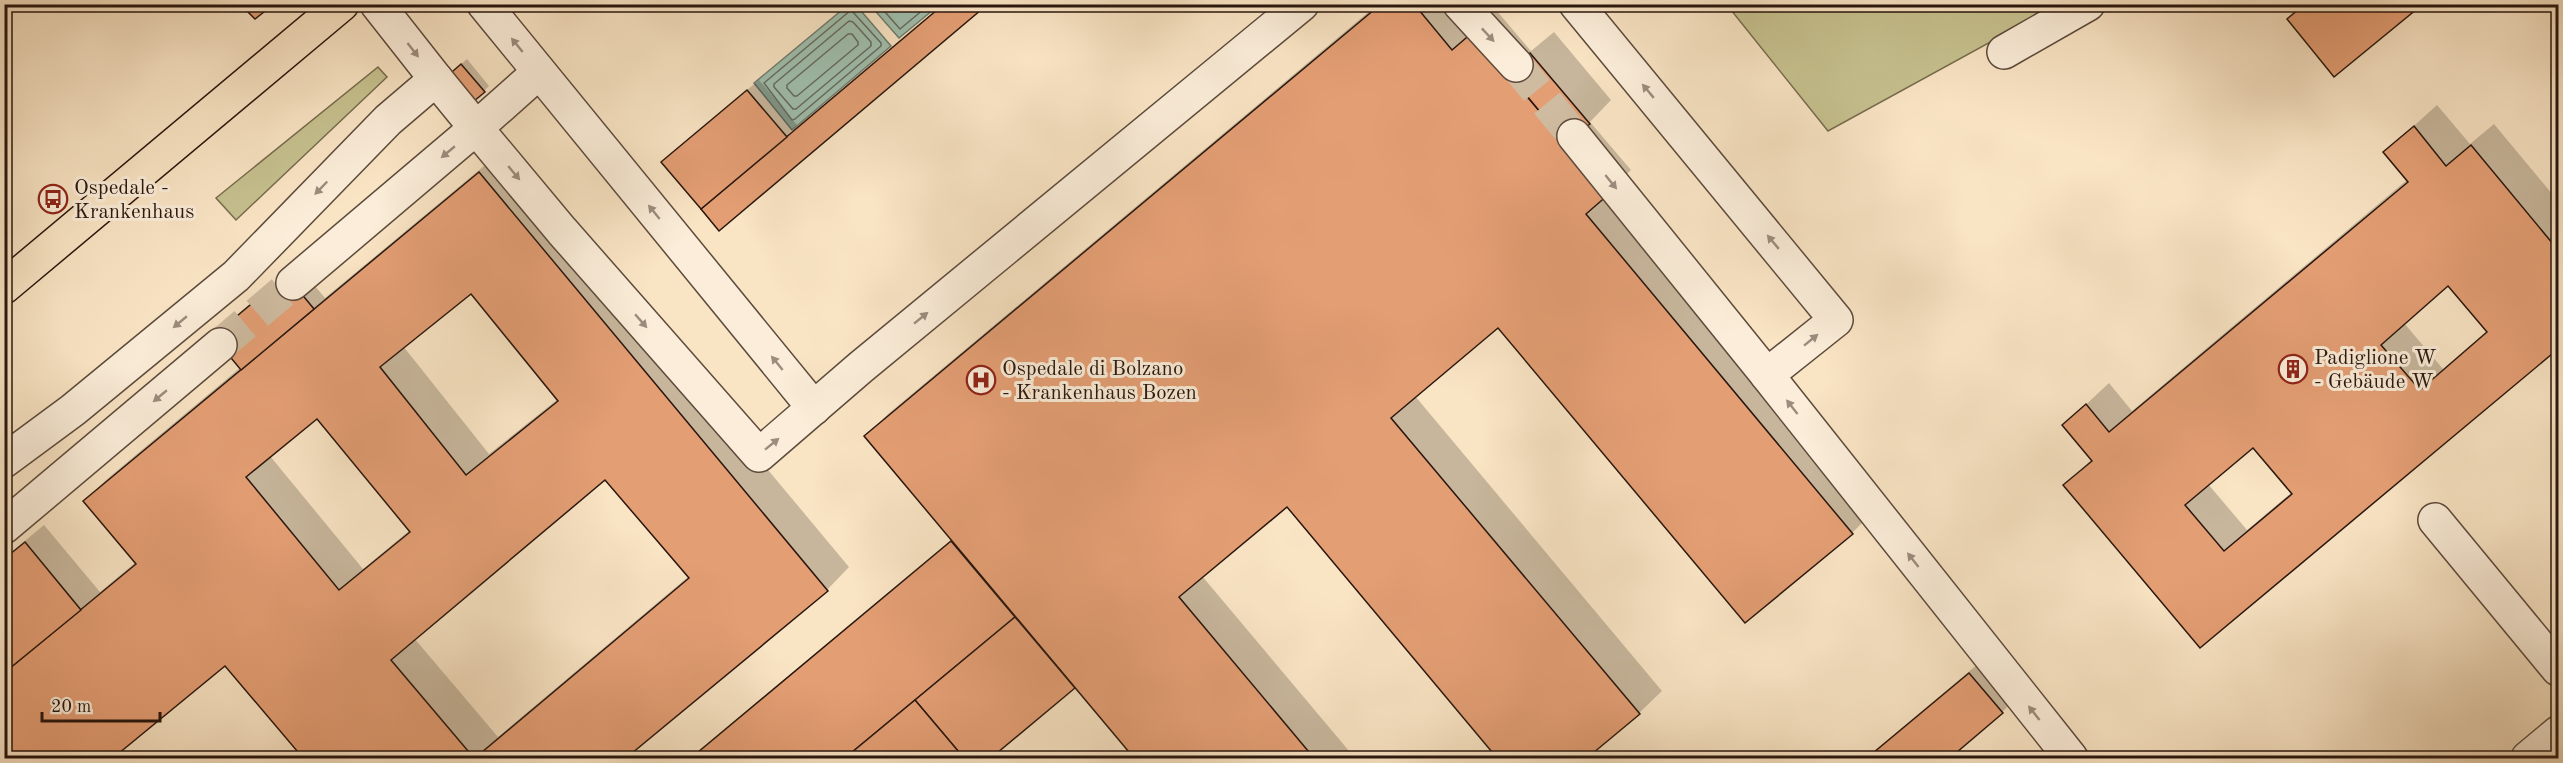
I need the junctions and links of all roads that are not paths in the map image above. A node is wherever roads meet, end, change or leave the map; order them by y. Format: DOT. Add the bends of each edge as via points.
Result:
graph roads {
  1 [pos="342,4"];
  2 [pos="377,4"];
  3 [pos="484,4"];
  4 [pos="1302,4"];
  5 [pos="1460,4"];
  6 [pos="1576,4"];
  7 [pos="2088,4"];
  8 [pos="2004,52"];
  9 [pos="1516,66"];
  10 [pos="539,72"];
  11 [pos="436,79"];
  12 [pos="477,128"];
  13 [pos="1574,136"];
  14 [pos="293,283"];
  15 [pos="4,287"];
  16 [pos="220,345"];
  17 [pos="1767,375"];
  18 [pos="814,408"];
  19 [pos="4,461"];
  20 [pos="2435,520"];
  21 [pos="4,527"];
  22 [pos="2559,669"];
  23 [pos="2559,733"];
  24 [pos="2071,759"];
  25 [pos="2528,759"];
  1 -- 15 [label="main road"];
  2 -- 11 [label="lane, one-way"];
  10 -- 3 [label="lane, one-way"];
  18 -- 4 [label="lane, one-way"];
  5 -- 9 [label="lane, one-way"];
  17 -- 6 [label="lane, one-way" via="1836,320"];
  7 -- 8 [label="lane"];
  10 -- 12 [label="lane"];
  18 -- 10 [label="lane, one-way"];
  11 -- 12 [label="lane"];
  11 -- 19 [label="lane, one-way" via="388,120 236,276 74,410"];
  12 -- 14 [label="lane, one-way"];
  12 -- 18 [label="lane, one-way" via="562,231 759,454"];
  13 -- 17 [label="lane, one-way"];
  16 -- 21 [label="lane, one-way"];
  24 -- 17 [label="lane, one-way"];
  20 -- 22 [label="lane"];
  23 -- 25 [label="lane"];
}
